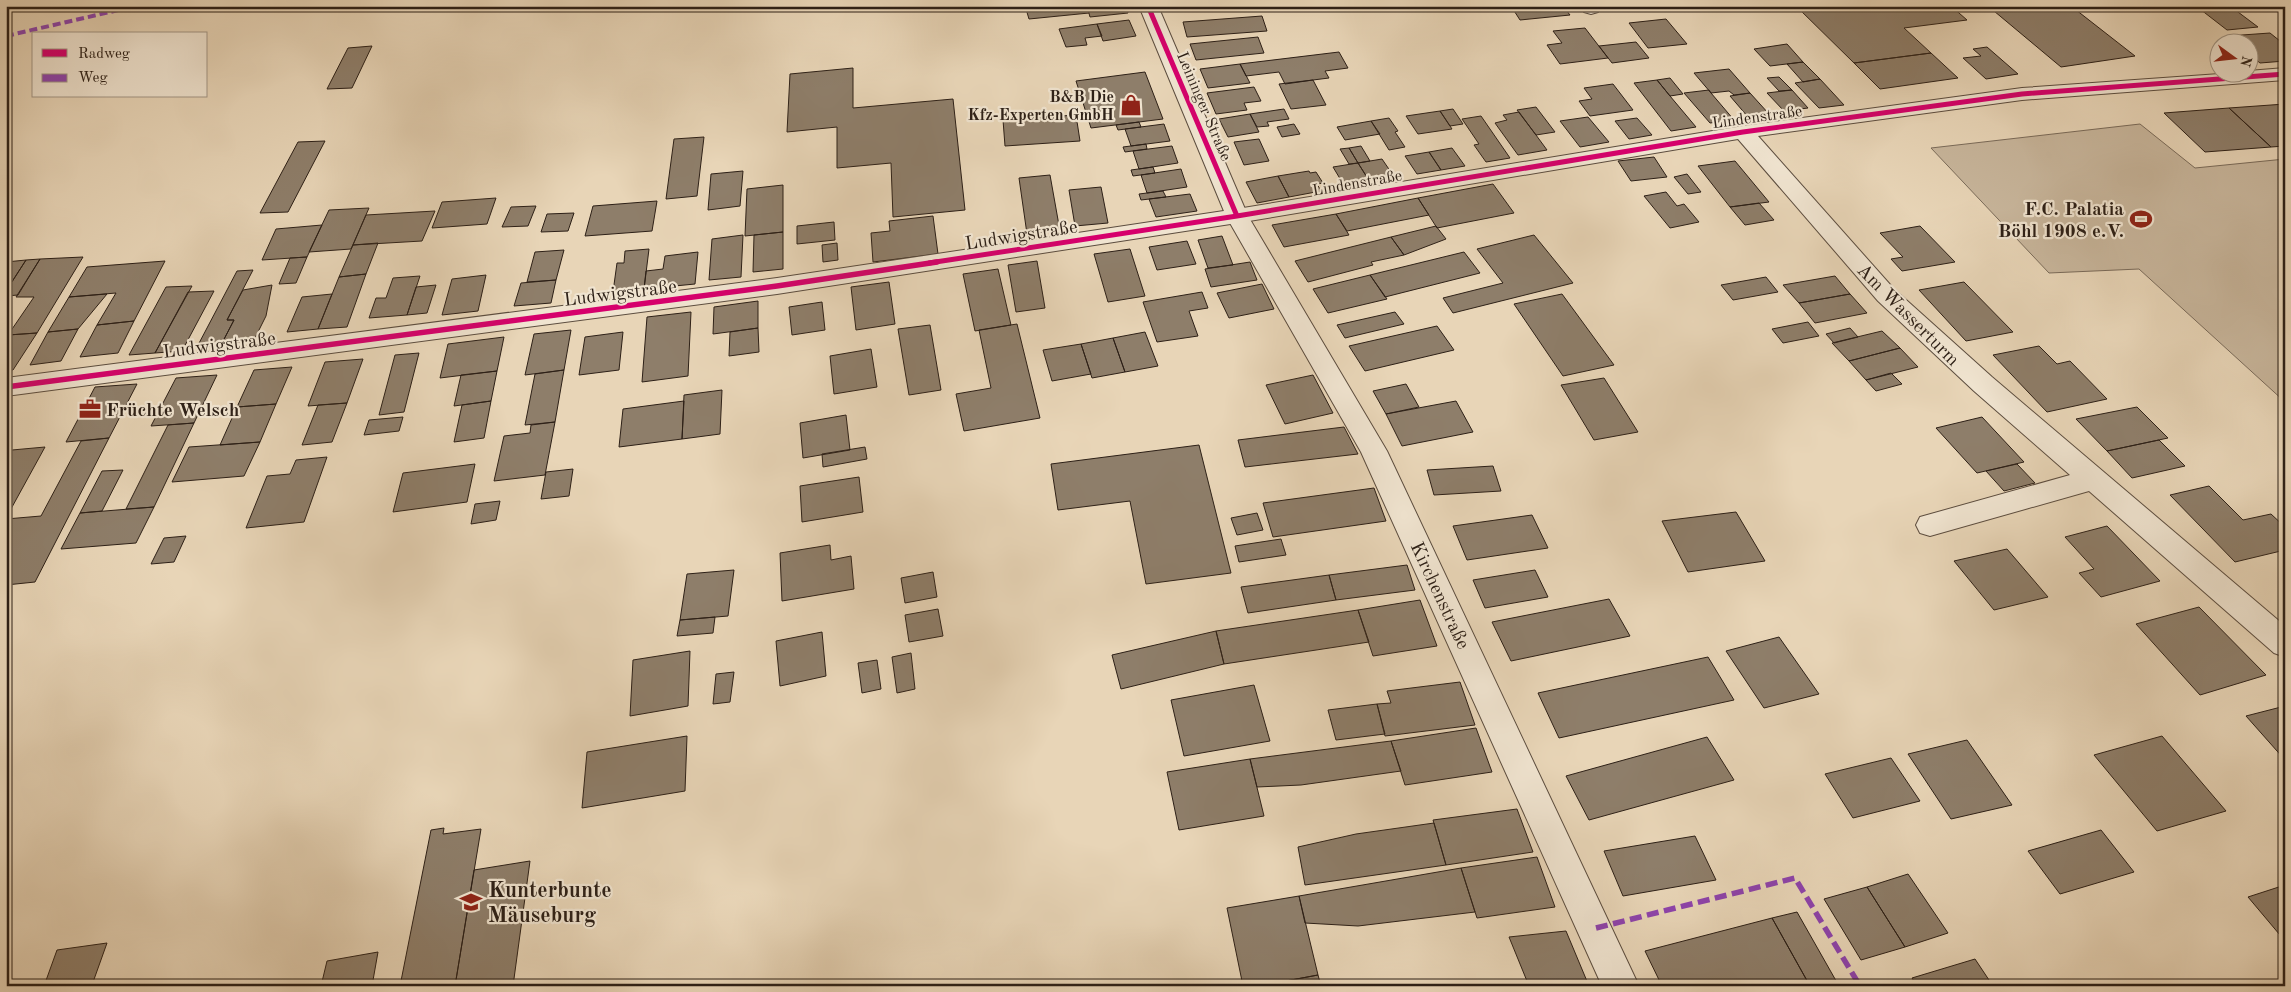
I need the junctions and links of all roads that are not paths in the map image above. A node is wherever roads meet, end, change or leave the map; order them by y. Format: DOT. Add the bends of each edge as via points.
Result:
graph roads {
  1 [pos="1148,6"];
  2 [pos="2285,74"];
  3 [pos="1742,132"];
  4 [pos="1236,216"];
  5 [pos="6,387"];
  6 [pos="2093,479"];
  7 [pos="1930,525"];
  8 [pos="2285,644"];
  9 [pos="1621,986"];
  1 -- 4 [label="street, Leininger Straße"];
  2 -- 3 [label="street, Lindenstraße" via="2022,94"];
  3 -- 4 [label="street, Lindenstraße"];
  3 -- 6 [label="street, Am Wasserturm" via="1886,295"];
  4 -- 5 [label="street, Ludwigstraße" via="777,286"];
  4 -- 9 [label="street, Kirchenstraße" via="1374,451"];
  6 -- 7 [label="street"];
  6 -- 8 [label="street, Am Wasserturm"];
}
